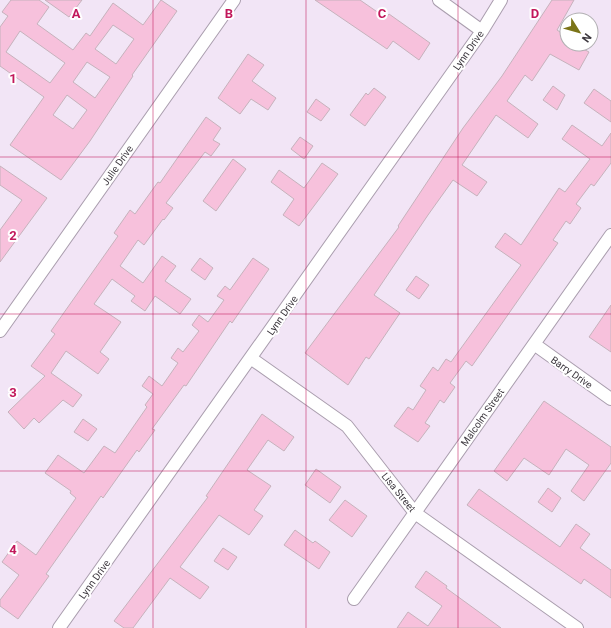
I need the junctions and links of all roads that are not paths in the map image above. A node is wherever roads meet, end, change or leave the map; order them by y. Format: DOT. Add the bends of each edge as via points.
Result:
graph roads {
  1 [pos="234,0"];
  2 [pos="439,0"];
  3 [pos="501,0"];
  4 [pos="482,31"];
  5 [pos="611,235"];
  6 [pos="0,331"];
  7 [pos="534,344"];
  8 [pos="252,359"];
  9 [pos="611,399"];
  10 [pos="415,513"];
  11 [pos="354,599"];
  12 [pos="59,628"];
  13 [pos="577,628"];
  1 -- 6 [label="street, Julie Drive"];
  2 -- 4 [label="street"];
  3 -- 4 [label="street, Lynn Drive"];
  4 -- 8 [label="street, Lynn Drive"];
  5 -- 7 [label="street, Malcolm Street"];
  7 -- 9 [label="street, Barry Drive"];
  7 -- 10 [label="street, Malcolm Street"];
  8 -- 10 [label="street, Lisa Street" via="347,426"];
  8 -- 12 [label="street, Lynn Drive"];
  10 -- 11 [label="street, Malcolm Street"];
  10 -- 13 [label="street, Lisa Street"];
}
